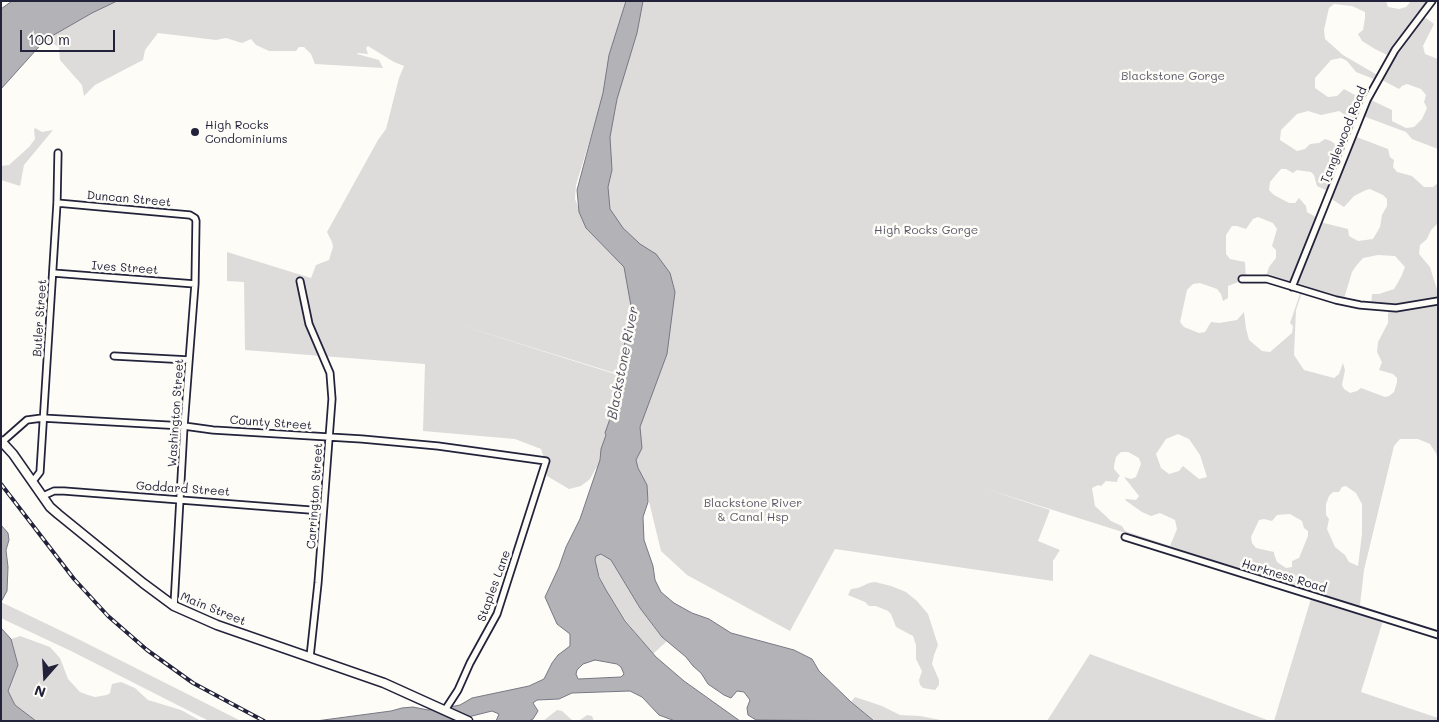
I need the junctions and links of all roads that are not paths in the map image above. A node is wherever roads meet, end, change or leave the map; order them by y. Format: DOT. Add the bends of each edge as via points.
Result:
graph roads {
  1 [pos="1432,1"];
  2 [pos="58,152"];
  3 [pos="57,203"];
  4 [pos="196,221"];
  5 [pos="53,273"];
  6 [pos="1242,279"];
  7 [pos="300,281"];
  8 [pos="195,284"];
  9 [pos="1292,287"];
  10 [pos="1438,301"];
  11 [pos="114,356"];
  12 [pos="189,360"];
  13 [pos="44,418"];
  14 [pos="184,426"];
  15 [pos="329,437"];
  16 [pos="2,441"];
  17 [pos="546,461"];
  18 [pos="33,481"];
  19 [pos="42,496"];
  20 [pos="180,499"];
  21 [pos="323,511"];
  22 [pos="1125,538"];
  23 [pos="174,606"];
  24 [pos="1438,634"];
  25 [pos="310,657"];
  26 [pos="447,708"];
  27 [pos="468,721"];
  1 -- 9 [label="street, Tanglewood Road" via="1395,50 1367,100"];
  2 -- 3 [label="street, Butler Street"];
  3 -- 4 [label="street, Duncan Street" via="190,215"];
  3 -- 5 [label="street, Butler Street"];
  4 -- 8 [label="street, Washington Street"];
  5 -- 8 [label="street, Ives Street"];
  5 -- 13 [label="street, Butler Street"];
  6 -- 9 [label="street" via="1267,279"];
  7 -- 15 [label="street, Carrington Street" via="309,324 330,373"];
  8 -- 12 [label="street, Washington Street"];
  9 -- 10 [label="street" via="1336,300 1379,307 1403,308"];
  11 -- 12 [label="street"];
  12 -- 14 [label="street, Washington Street"];
  13 -- 14 [label="street, County Street"];
  13 -- 16 [label="street, County Street" via="27,420"];
  13 -- 18 [label="street, Butler Street" via="40,472"];
  14 -- 15 [label="street, County Street"];
  14 -- 20 [label="street, Washington Street"];
  15 -- 17 [label="street, County Street" via="438,446"];
  15 -- 21 [label="street, Carrington Street"];
  16 -- 18 [label="main road, Main Street"];
  17 -- 26 [label="street, Staples Lane" via="497,614"];
  18 -- 19 [label="main road, Main Street"];
  19 -- 20 [label="street, Goddard Street" via="64,491"];
  19 -- 23 [label="main road, Main Street" via="82,536"];
  20 -- 21 [label="street, Goddard Street"];
  20 -- 23 [label="street, Washington Street"];
  21 -- 25 [label="street, Carrington Street"];
  22 -- 24 [label="street, Harkness Road"];
  23 -- 25 [label="main road, Main Street" via="216,625"];
  25 -- 26 [label="main road, Main Street"];
  26 -- 27 [label="main road, Main Street"];
}
